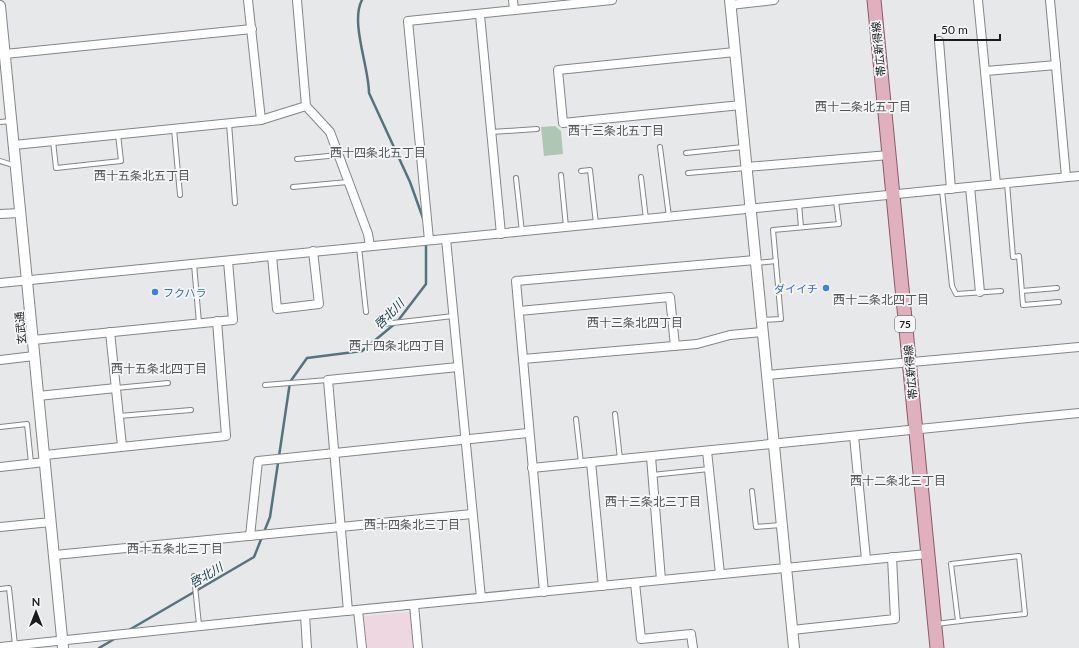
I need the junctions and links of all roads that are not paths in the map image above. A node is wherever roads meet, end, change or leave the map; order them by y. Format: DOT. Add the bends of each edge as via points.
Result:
graph roads {
  1 [pos="248,0"];
  2 [pos="297,0"];
  3 [pos="513,0"];
  4 [pos="612,0"];
  5 [pos="774,0"];
  6 [pos="874,0"];
  7 [pos="978,0"];
  8 [pos="1050,0"];
  9 [pos="730,2"];
  10 [pos="0,6"];
  11 [pos="514,10"];
  12 [pos="480,14"];
  13 [pos="252,30"];
  14 [pos="2,40"];
  15 [pos="939,41"];
  16 [pos="735,52"];
  17 [pos="5,54"];
  18 [pos="1056,65"];
  19 [pos="986,71"];
  20 [pos="741,105"];
  21 [pos="306,106"];
  22 [pos="261,120"];
  23 [pos="12,121"];
  24 [pos="0,122"];
  25 [pos="229,123"];
  26 [pos="174,129"];
  27 [pos="537,129"];
  28 [pos="491,132"];
  29 [pos="118,134"];
  30 [pos="53,141"];
  31 [pos="14,145"];
  32 [pos="660,147"];
  33 [pos="744,147"];
  34 [pos="686,153"];
  35 [pos="339,155"];
  36 [pos="889,155"];
  37 [pos="297,159"];
  38 [pos="0,162"];
  39 [pos="16,166"];
  40 [pos="746,168"];
  41 [pos="581,170"];
  42 [pos="688,173"];
  43 [pos="561,175"];
  44 [pos="1079,176"];
  45 [pos="641,177"];
  46 [pos="1066,177"];
  47 [pos="516,178"];
  48 [pos="349,182"];
  49 [pos="996,184"];
  50 [pos="1007,184"];
  51 [pos="293,187"];
  52 [pos="970,187"];
  53 [pos="951,189"];
  54 [pos="942,190"];
  55 [pos="180,195"];
  56 [pos="892,195"];
  57 [pos="836,201"];
  58 [pos="235,203"];
  59 [pos="799,204"];
  60 [pos="751,209"];
  61 [pos="20,213"];
  62 [pos="0,214"];
  63 [pos="669,217"];
  64 [pos="646,219"];
  65 [pos="596,224"];
  66 [pos="566,227"];
  67 [pos="801,227"];
  68 [pos="522,232"];
  69 [pos="501,234"];
  70 [pos="446,239"];
  71 [pos="430,240"];
  72 [pos="370,246"];
  73 [pos="359,247"];
  74 [pos="313,251"];
  75 [pos="272,256"];
  76 [pos="228,261"];
  77 [pos="756,261"];
  78 [pos="776,261"];
  79 [pos="194,264"];
  80 [pos="28,280"];
  81 [pos="0,283"];
  82 [pos="1057,288"];
  83 [pos="1001,290"];
  84 [pos="1022,291"];
  85 [pos="980,292"];
  86 [pos="1059,302"];
  87 [pos="519,311"];
  88 [pos="366,312"];
  89 [pos="453,316"];
  90 [pos="761,320"];
  91 [pos="217,321"];
  92 [pos="199,323"];
  93 [pos="384,324"];
  94 [pos="110,332"];
  95 [pos="762,332"];
  96 [pos="33,340"];
  97 [pos="675,346"];
  98 [pos="1079,347"];
  99 [pos="34,356"];
  100 [pos="523,359"];
  101 [pos="0,360"];
  102 [pos="909,363"];
  103 [pos="458,367"];
  104 [pos="767,375"];
  105 [pos="328,380"];
  106 [pos="168,383"];
  107 [pos="264,385"];
  108 [pos="116,388"];
  109 [pos="38,396"];
  110 [pos="191,410"];
  111 [pos="1079,413"];
  112 [pos="615,414"];
  113 [pos="119,416"];
  114 [pos="576,419"];
  115 [pos="0,427"];
  116 [pos="915,428"];
  117 [pos="528,433"];
  118 [pos="854,436"];
  119 [pos="466,440"];
  120 [pos="773,444"];
  121 [pos="122,446"];
  122 [pos="707,451"];
  123 [pos="334,454"];
  124 [pos="651,457"];
  125 [pos="45,458"];
  126 [pos="620,459"];
  127 [pos="591,462"];
  128 [pos="31,463"];
  129 [pos="581,463"];
  130 [pos="0,466"];
  131 [pos="532,468"];
  132 [pos="709,469"];
  133 [pos="652,475"];
  134 [pos="752,491"];
  135 [pos="472,514"];
  136 [pos="51,522"];
  137 [pos="781,525"];
  138 [pos="0,527"];
  139 [pos="341,528"];
  140 [pos="250,536"];
  141 [pos="927,554"];
  142 [pos="55,555"];
  143 [pos="892,557"];
  144 [pos="866,559"];
  145 [pos="786,567"];
  146 [pos="720,574"];
  147 [pos="194,576"];
  148 [pos="661,580"];
  149 [pos="635,583"];
  150 [pos="603,586"];
  151 [pos="0,589"];
  152 [pos="544,592"];
  153 [pos="481,598"];
  154 [pos="414,605"];
  155 [pos="358,610"];
  156 [pos="348,611"];
  157 [pos="305,614"];
  158 [pos="958,621"];
  159 [pos="934,624"];
  160 [pos="199,625"];
  161 [pos="792,630"];
  162 [pos="63,644"];
  163 [pos="15,645"];
  164 [pos="0,647"];
  165 [pos="307,648"];
  166 [pos="362,648"];
  167 [pos="418,648"];
  168 [pos="693,648"];
  169 [pos="794,648"];
  170 [pos="937,648"];
  1 -- 13 [label="street"];
  2 -- 21 [label="street"];
  3 -- 11 [label="street"];
  4 -- 11 [label="street"];
  5 -- 9 [label="street"];
  6 -- 36 [label="main road, 帯広新得線 / 75"];
  7 -- 19 [label="street"];
  8 -- 18 [label="street"];
  9 -- 16 [label="street"];
  10 -- 14 [label="street, 玄武通"];
  11 -- 12 [label="street"];
  12 -- 28 [label="street"];
  12 -- 71 [label="street" via="408,21"];
  13 -- 17 [label="street"];
  13 -- 22 [label="street"];
  14 -- 17 [label="street, 玄武通"];
  15 -- 53 [label="street"];
  16 -- 20 [label="street"];
  16 -- 20 [label="street" via="558,70 563,123"];
  17 -- 23 [label="street, 玄武通"];
  18 -- 19 [label="street"];
  18 -- 46 [label="street"];
  19 -- 49 [label="street"];
  20 -- 33 [label="street"];
  21 -- 22 [label="street"];
  21 -- 35 [label="street" via="330,132"];
  22 -- 25 [label="street"];
  23 -- 24 [label="lane"];
  23 -- 31 [label="street, 玄武通"];
  25 -- 26 [label="street"];
  25 -- 58 [label="lane"];
  26 -- 29 [label="street"];
  26 -- 55 [label="lane"];
  27 -- 28 [label="lane"];
  28 -- 69 [label="street"];
  29 -- 30 [label="street"];
  29 -- 30 [label="lane" via="121,161 56,168"];
  30 -- 31 [label="street"];
  31 -- 39 [label="street, 玄武通"];
  32 -- 63 [label="lane"];
  33 -- 34 [label="lane"];
  33 -- 40 [label="street"];
  35 -- 37 [label="lane"];
  35 -- 48 [label="street"];
  36 -- 40 [label="street"];
  36 -- 56 [label="main road, 帯広新得線 / 75"];
  38 -- 39 [label="lane"];
  39 -- 61 [label="street, 玄武通"];
  40 -- 42 [label="lane"];
  40 -- 60 [label="street"];
  41 -- 65 [label="lane" via="590,170"];
  43 -- 66 [label="lane"];
  44 -- 46 [label="street"];
  45 -- 64 [label="lane"];
  46 -- 50 [label="street"];
  47 -- 68 [label="lane"];
  48 -- 51 [label="lane"];
  48 -- 72 [label="street"];
  49 -- 50 [label="street"];
  49 -- 52 [label="street"];
  50 -- 84 [label="lane" via="1013,257 1019,256"];
  52 -- 53 [label="street"];
  52 -- 85 [label="street"];
  53 -- 54 [label="street"];
  54 -- 56 [label="street"];
  54 -- 85 [label="lane" via="952,286 956,294"];
  56 -- 57 [label="street"];
  56 -- 102 [label="main road, 帯広新得線 / 75"];
  57 -- 59 [label="street"];
  57 -- 67 [label="lane" via="839,224"];
  59 -- 60 [label="street"];
  59 -- 67 [label="lane"];
  60 -- 63 [label="street"];
  60 -- 77 [label="street"];
  61 -- 62 [label="street"];
  61 -- 80 [label="street, 玄武通"];
  63 -- 64 [label="street"];
  64 -- 65 [label="street"];
  65 -- 66 [label="street"];
  66 -- 68 [label="street"];
  67 -- 78 [label="lane" via="773,230"];
  68 -- 69 [label="street"];
  69 -- 70 [label="street"];
  70 -- 71 [label="street"];
  70 -- 89 [label="street"];
  71 -- 72 [label="street"];
  72 -- 73 [label="street"];
  73 -- 74 [label="street"];
  73 -- 88 [label="lane"];
  74 -- 75 [label="street"];
  74 -- 75 [label="street" via="319,304 277,309"];
  75 -- 76 [label="street"];
  76 -- 79 [label="street"];
  76 -- 91 [label="street" via="233,320"];
  77 -- 78 [label="lane"];
  77 -- 87 [label="street" via="516,282"];
  77 -- 90 [label="street"];
  78 -- 90 [label="lane" via="781,319"];
  79 -- 80 [label="street"];
  79 -- 92 [label="lane"];
  80 -- 81 [label="street"];
  80 -- 96 [label="street, 玄武通"];
  82 -- 84 [label="lane"];
  83 -- 85 [label="lane"];
  84 -- 86 [label="lane" via="1023,305"];
  87 -- 97 [label="street" via="670,297"];
  87 -- 100 [label="street"];
  89 -- 93 [label="lane"];
  89 -- 103 [label="street"];
  90 -- 95 [label="street"];
  91 -- 92 [label="street"];
  91 -- 121 [label="street" via="226,436"];
  92 -- 94 [label="street"];
  94 -- 96 [label="street"];
  94 -- 108 [label="street"];
  95 -- 97 [label="street" via="730,335 697,344"];
  95 -- 104 [label="street"];
  96 -- 99 [label="street, 玄武通"];
  97 -- 100 [label="street"];
  98 -- 102 [label="street"];
  99 -- 101 [label="street"];
  99 -- 109 [label="street, 玄武通"];
  100 -- 117 [label="street"];
  102 -- 104 [label="street"];
  102 -- 116 [label="main road, 帯広新得線 / 75"];
  103 -- 105 [label="street"];
  103 -- 119 [label="street"];
  104 -- 120 [label="street"];
  105 -- 107 [label="lane"];
  105 -- 123 [label="street"];
  106 -- 108 [label="lane"];
  108 -- 109 [label="street"];
  108 -- 113 [label="street"];
  109 -- 125 [label="street, 玄武通"];
  110 -- 113 [label="lane"];
  111 -- 116 [label="street"];
  112 -- 126 [label="lane"];
  113 -- 121 [label="street"];
  114 -- 129 [label="lane"];
  115 -- 128 [label="lane" via="27,424"];
  116 -- 118 [label="street"];
  116 -- 141 [label="main road, 帯広新得線 / 75"];
  117 -- 119 [label="street"];
  117 -- 131 [label="street"];
  118 -- 120 [label="street"];
  118 -- 144 [label="street"];
  119 -- 123 [label="street"];
  119 -- 135 [label="street"];
  120 -- 122 [label="street"];
  120 -- 137 [label="street"];
  121 -- 125 [label="street"];
  122 -- 124 [label="street"];
  122 -- 132 [label="street"];
  123 -- 139 [label="street"];
  123 -- 140 [label="street" via="258,460"];
  124 -- 126 [label="street"];
  124 -- 133 [label="street"];
  125 -- 128 [label="street"];
  125 -- 136 [label="street, 玄武通"];
  126 -- 127 [label="street"];
  127 -- 129 [label="street"];
  127 -- 150 [label="street"];
  128 -- 130 [label="street"];
  129 -- 131 [label="street"];
  131 -- 152 [label="street"];
  132 -- 133 [label="lane"];
  132 -- 146 [label="street"];
  133 -- 148 [label="street"];
  134 -- 137 [label="lane" via="756,527"];
  135 -- 139 [label="street"];
  135 -- 153 [label="street"];
  136 -- 138 [label="street"];
  136 -- 142 [label="street, 玄武通"];
  137 -- 145 [label="street"];
  139 -- 140 [label="street"];
  139 -- 156 [label="street"];
  140 -- 142 [label="street"];
  141 -- 143 [label="street"];
  141 -- 159 [label="main road, 帯広新得線 / 75"];
  142 -- 162 [label="street, 玄武通"];
  143 -- 144 [label="street"];
  143 -- 161 [label="street" via="895,619"];
  144 -- 145 [label="street"];
  145 -- 146 [label="street"];
  145 -- 161 [label="street"];
  146 -- 148 [label="street"];
  147 -- 160 [label="lane"];
  148 -- 149 [label="street"];
  149 -- 150 [label="street"];
  149 -- 168 [label="street" via="641,639 691,634"];
  150 -- 152 [label="street"];
  151 -- 163 [label="lane" via="9,588"];
  152 -- 153 [label="street"];
  153 -- 154 [label="street"];
  154 -- 155 [label="street"];
  154 -- 167 [label="street"];
  155 -- 156 [label="street"];
  155 -- 166 [label="street"];
  156 -- 157 [label="street"];
  157 -- 160 [label="street"];
  157 -- 165 [label="street"];
  158 -- 158 [label="lane" via="1025,614 1019,556 951,564"];
  158 -- 159 [label="lane"];
  159 -- 170 [label="main road, 帯広新得線 / 75"];
  160 -- 162 [label="street"];
  161 -- 169 [label="street"];
  162 -- 163 [label="street"];
  163 -- 164 [label="street"];
}
